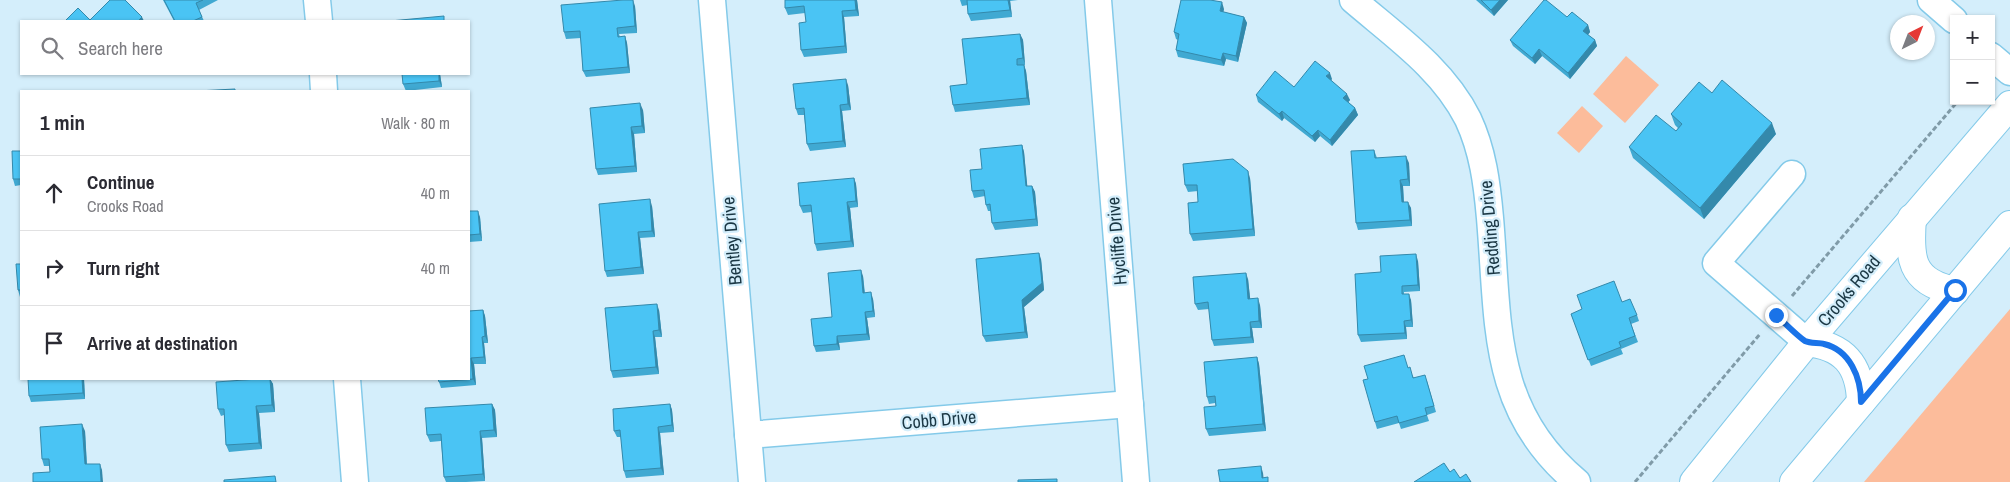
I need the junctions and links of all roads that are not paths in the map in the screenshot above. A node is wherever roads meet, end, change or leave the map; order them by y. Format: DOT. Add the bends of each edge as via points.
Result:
graph roads {
  1 [pos="317,0"];
  2 [pos="712,0"];
  3 [pos="1098,0"];
  4 [pos="1353,0"];
  5 [pos="1931,0"];
  6 [pos="1950,17"];
  7 [pos="319,20"];
  8 [pos="1995,59"];
  9 [pos="2010,72"];
  10 [pos="323,75"];
  11 [pos="324,90"];
  12 [pos="2010,105"];
  13 [pos="1792,174"];
  14 [pos="1912,218"];
  15 [pos="2010,225"];
  16 [pos="1955,290"];
  17 [pos="1807,342"];
  18 [pos="347,380"];
  19 [pos="1861,402"];
  20 [pos="1130,404"];
  21 [pos="748,435"];
  22 [pos="355,482"];
  23 [pos="752,482"];
  24 [pos="1136,482"];
  25 [pos="1577,482"];
  26 [pos="1694,482"];
  27 [pos="1794,482"];
  1 -- 7 [label="street"];
  2 -- 21 [label="street, Bentley Drive"];
  3 -- 20 [label="street, Hycliffe Drive"];
  4 -- 25 [label="street, Redding Drive" via="1420,57 1455,96 1468,120 1486,178 1499,326 1509,385 1527,425 1557,464"];
  5 -- 6 [label="street"];
  8 -- 9 [label="street"];
  10 -- 11 [label="street"];
  12 -- 14 [label="main road, Crooks Road"];
  13 -- 17 [label="street" via="1716,263"];
  14 -- 16 [label="main road" via="1910,245 1915,265 1931,282"];
  14 -- 17 [label="main road, Crooks Road"];
  15 -- 16 [label="main road"];
  16 -- 19 [label="main road"];
  17 -- 19 [label="main road" via="1837,349 1847,359 1861,386"];
  17 -- 26 [label="main road, Crooks Road"];
  18 -- 22 [label="street"];
  19 -- 27 [label="main road"];
  20 -- 21 [label="street, Cobb Drive"];
  20 -- 24 [label="street, Hycliffe Drive"];
  21 -- 23 [label="street, Bentley Drive"];
}
